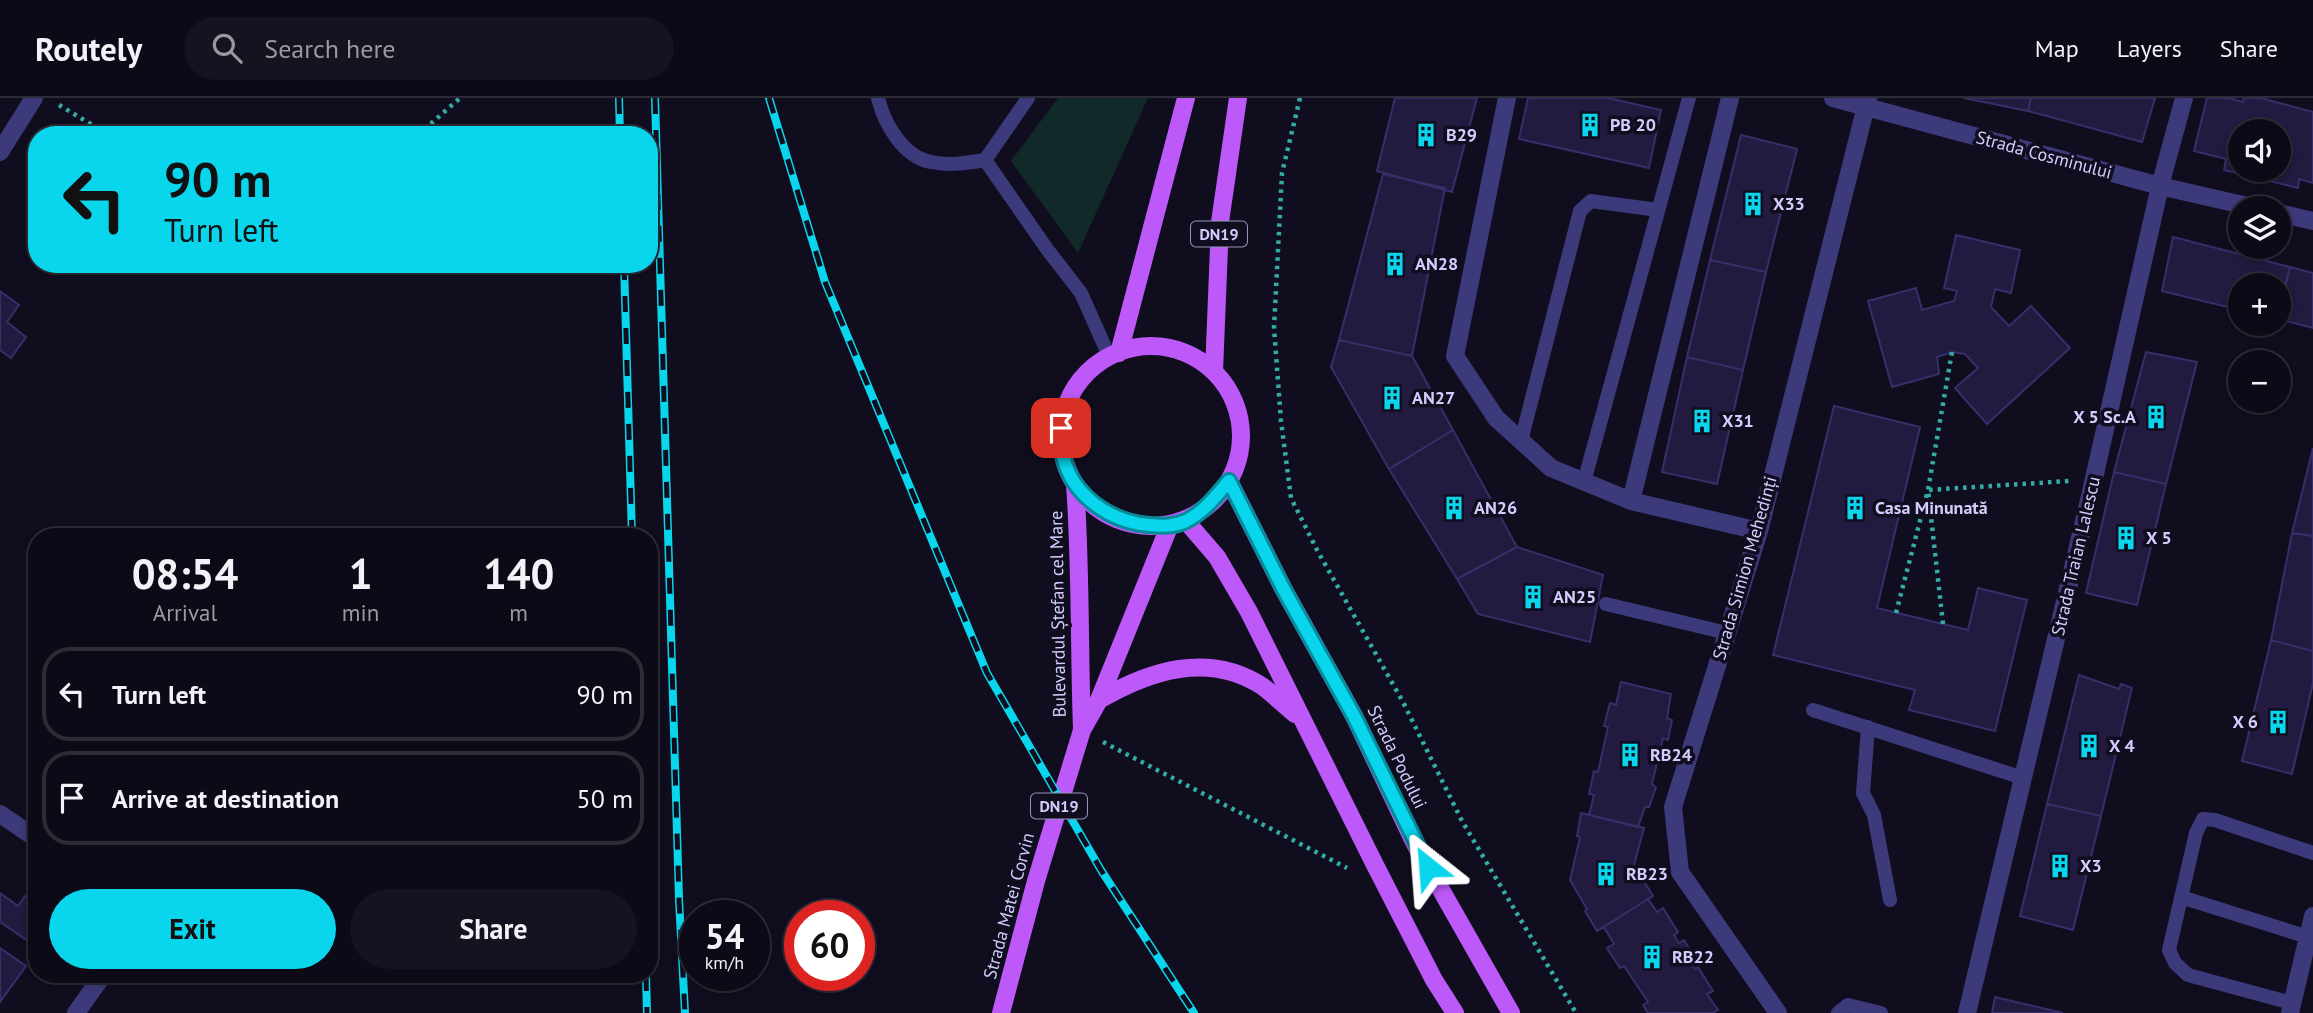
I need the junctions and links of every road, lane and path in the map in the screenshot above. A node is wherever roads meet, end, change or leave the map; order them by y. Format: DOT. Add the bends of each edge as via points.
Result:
graph roads {
  1 [pos="34,98"];
  2 [pos="460,98"];
  3 [pos="878,98"];
  4 [pos="1028,98"];
  5 [pos="1186,98"];
  6 [pos="1238,98"];
  7 [pos="1300,98"];
  8 [pos="1507,98"];
  9 [pos="1689,98"];
  10 [pos="1730,98"];
  11 [pos="1833,98"];
  12 [pos="2184,98"];
  13 [pos="1867,102"];
  14 [pos="57,104"];
  15 [pos="95,126"];
  16 [pos="428,126"];
  17 [pos="0,152"];
  18 [pos="985,160"];
  19 [pos="2160,186"];
  20 [pos="2228,202"];
  21 [pos="1658,210"];
  22 [pos="2291,217"];
  23 [pos="2313,221"];
  24 [pos="1952,352"];
  25 [pos="1114,354"];
  26 [pos="1214,372"];
  27 [pos="1521,441"];
  28 [pos="2094,479"];
  29 [pos="1229,481"];
  30 [pos="1584,482"];
  31 [pos="1075,484"];
  32 [pos="1928,490"];
  33 [pos="1631,501"];
  34 [pos="1178,524"];
  35 [pos="1759,531"];
  36 [pos="1606,604"];
  37 [pos="1896,613"];
  38 [pos="1943,624"];
  39 [pos="1727,633"];
  40 [pos="1099,700"];
  41 [pos="1813,709"];
  42 [pos="1300,719"];
  43 [pos="1868,727"];
  44 [pos="1082,730"];
  45 [pos="2023,778"];
  46 [pos="0,814"];
  47 [pos="28,833"];
  48 [pos="2313,853"];
  49 [pos="1358,874"];
  50 [pos="2181,897"];
  51 [pos="1890,900"];
  52 [pos="2313,916"];
  53 [pos="2308,937"];
  54 [pos="97,983"];
  55 [pos="2291,1008"];
  56 [pos="76,1013"];
  57 [pos="1001,1013"];
  58 [pos="1455,1013"];
  59 [pos="1511,1013"];
  60 [pos="1576,1013"];
  61 [pos="1778,1013"];
  62 [pos="1838,1013"];
  63 [pos="1881,1013"];
  64 [pos="1967,1013"];
  1 -- 17 [label="street"];
  2 -- 16 [label="path"];
  3 -- 18 [label="lane" via="889,127 916,157 958,165"];
  4 -- 18 [label="lane"];
  5 -- 25 [label="main road"];
  6 -- 26 [label="main road, DN19" via="1220,222"];
  7 -- 60 [label="path" via="1282,173 1274,328 1291,498 1403,702 1462,821"];
  8 -- 27 [label="street" via="1455,356 1496,418"];
  9 -- 21 [label="lane"];
  10 -- 33 [label="street"];
  11 -- 13 [label="street, Strada Cosminului"];
  12 -- 19 [label="street, Strada Traian Lalescu"];
  13 -- 19 [label="street, Strada Cosminului"];
  13 -- 35 [label="street, Strada Simion Mehedinți"];
  14 -- 15 [label="path"];
  18 -- 25 [label="lane" via="1081,293"];
  19 -- 20 [label="street, Strada Cosminului"];
  19 -- 28 [label="street, Strada Traian Lalescu"];
  21 -- 27 [label="lane" via="1591,201 1580,211"];
  21 -- 30 [label="lane"];
  22 -- 23 [label="street"];
  24 -- 32 [label="path"];
  25 -- 26 [label="main road, DN19" via="1135,347 1164,346 1192,355"];
  25 -- 31 [label="main road, DN19" via="1085,374 1068,399 1061,428 1063,457"];
  26 -- 29 [label="main road, DN19" via="1231,396 1240,423 1240,452"];
  27 -- 30 [label="street" via="1551,468"];
  28 -- 32 [label="path"];
  28 -- 45 [label="street, Strada Traian Lalescu"];
  29 -- 34 [label="main road, DN19" via="1209,505"];
  29 -- 59 [label="main road, Strada Podului" via="1354,716 1415,844"];
  30 -- 33 [label="street"];
  31 -- 34 [label="main road, DN19" via="1104,513 1132,524"];
  31 -- 44 [label="main road, Bulevardul Ștefan cel Mare / DN19"];
  32 -- 37 [label="path"];
  32 -- 38 [label="path"];
  33 -- 35 [label="street"];
  34 -- 40 [label="main road, Bulevardul Ștefan cel Mare / DN19"];
  34 -- 42 [label="main road" via="1224,568"];
  35 -- 39 [label="street, Strada Simion Mehedinți"];
  36 -- 39 [label="lane"];
  39 -- 61 [label="street, Strada Simion Mehedinți" via="1673,807 1680,872"];
  40 -- 42 [label="main road" via="1148,675 1197,666 1243,676"];
  40 -- 44 [label="main road, Bulevardul Ștefan cel Mare / DN19"];
  41 -- 43 [label="lane"];
  42 -- 58 [label="main road"];
  43 -- 45 [label="lane"];
  43 -- 51 [label="lane" via="1863,793 1874,815"];
  44 -- 49 [label="path"];
  44 -- 57 [label="main road, Strada Matei Corvin / DN19"];
  45 -- 64 [label="street, Strada Traian Lalescu"];
  46 -- 47 [label="street"];
  48 -- 50 [label="lane" via="2203,819"];
  50 -- 53 [label="lane"];
  50 -- 55 [label="lane" via="2169,950 2175,963 2188,975"];
  52 -- 53 [label="street"];
  53 -- 55 [label="street"];
  54 -- 56 [label="street"];
  62 -- 63 [label="lane" via="1848,1005"];
}
